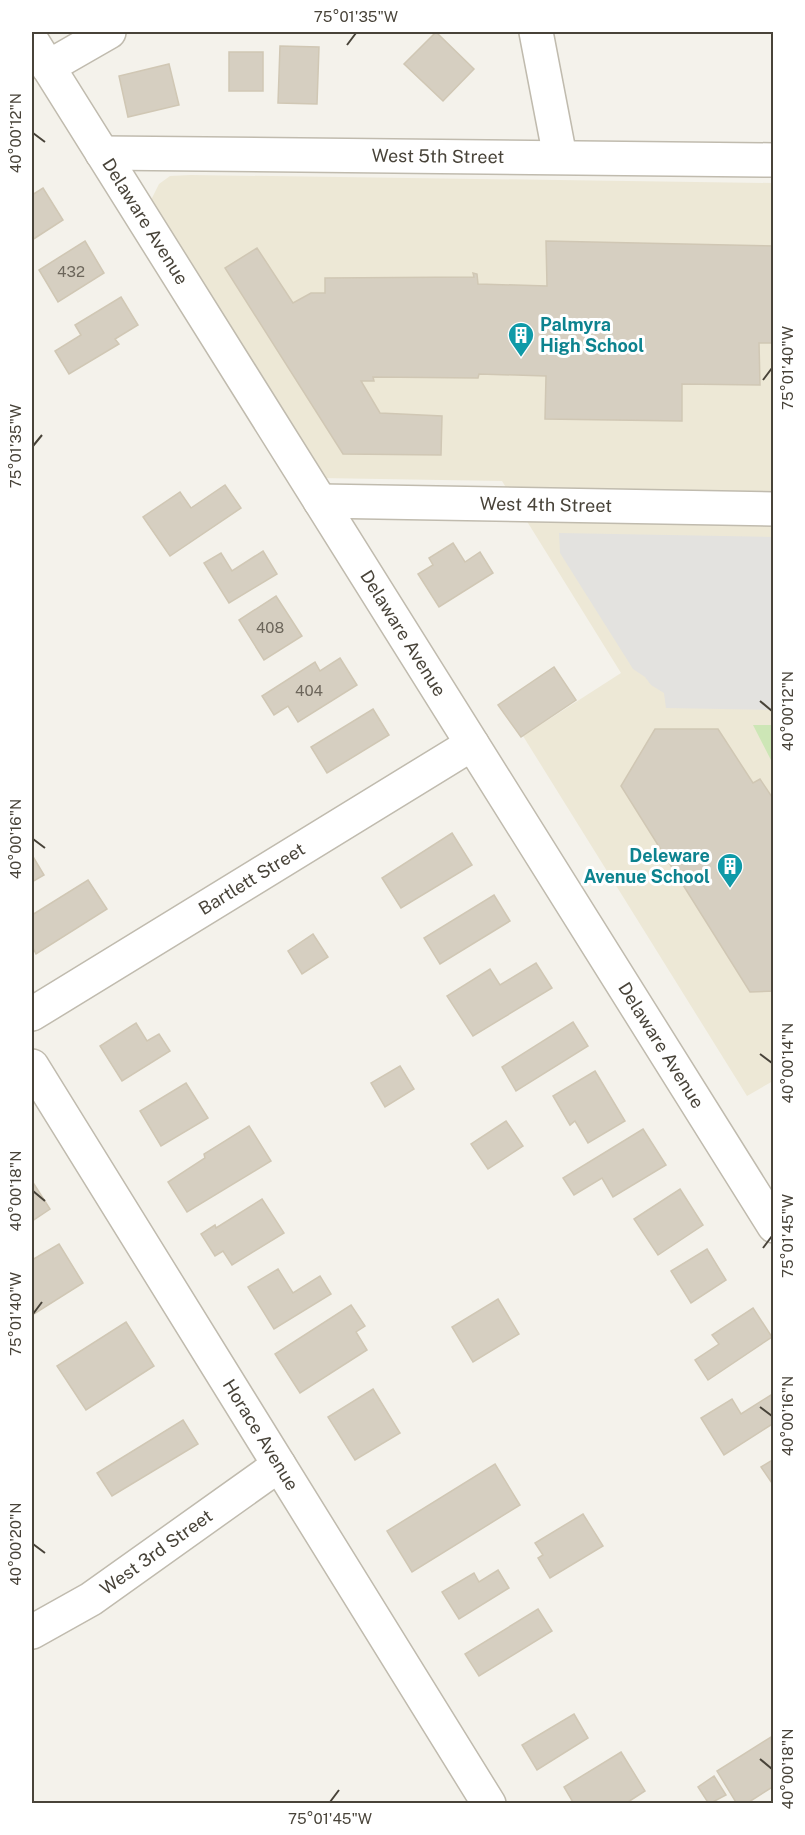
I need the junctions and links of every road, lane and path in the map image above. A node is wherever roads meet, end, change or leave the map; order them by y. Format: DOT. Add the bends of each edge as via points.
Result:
graph roads {
  1 [pos="109,32"];
  2 [pos="536,32"];
  3 [pos="40,54"];
  4 [pos="102,153"];
  5 [pos="560,158"];
  6 [pos="774,160"];
  7 [pos="320,501"];
  8 [pos="774,509"];
  9 [pos="472,744"];
  10 [pos="32,1014"];
  11 [pos="32,1066"];
  12 [pos="774,1226"];
  13 [pos="279,1465"];
  14 [pos="32,1632"];
  15 [pos="489,1803"];
  1 -- 3 [label="street"];
  2 -- 5 [label="street"];
  3 -- 4 [label="street, Delaware Avenue"];
  4 -- 5 [label="street, West 5th Street"];
  4 -- 7 [label="street, Delaware Avenue"];
  5 -- 6 [label="street, West 5th Street"];
  7 -- 8 [label="street, West 4th Street"];
  7 -- 9 [label="street, Delaware Avenue"];
  9 -- 10 [label="street, Bartlett Street"];
  9 -- 12 [label="street, Delaware Avenue"];
  11 -- 13 [label="street, Horace Avenue"];
  13 -- 14 [label="street, West 3rd Street" via="91,1599"];
  13 -- 15 [label="street, Horace Avenue"];
}
